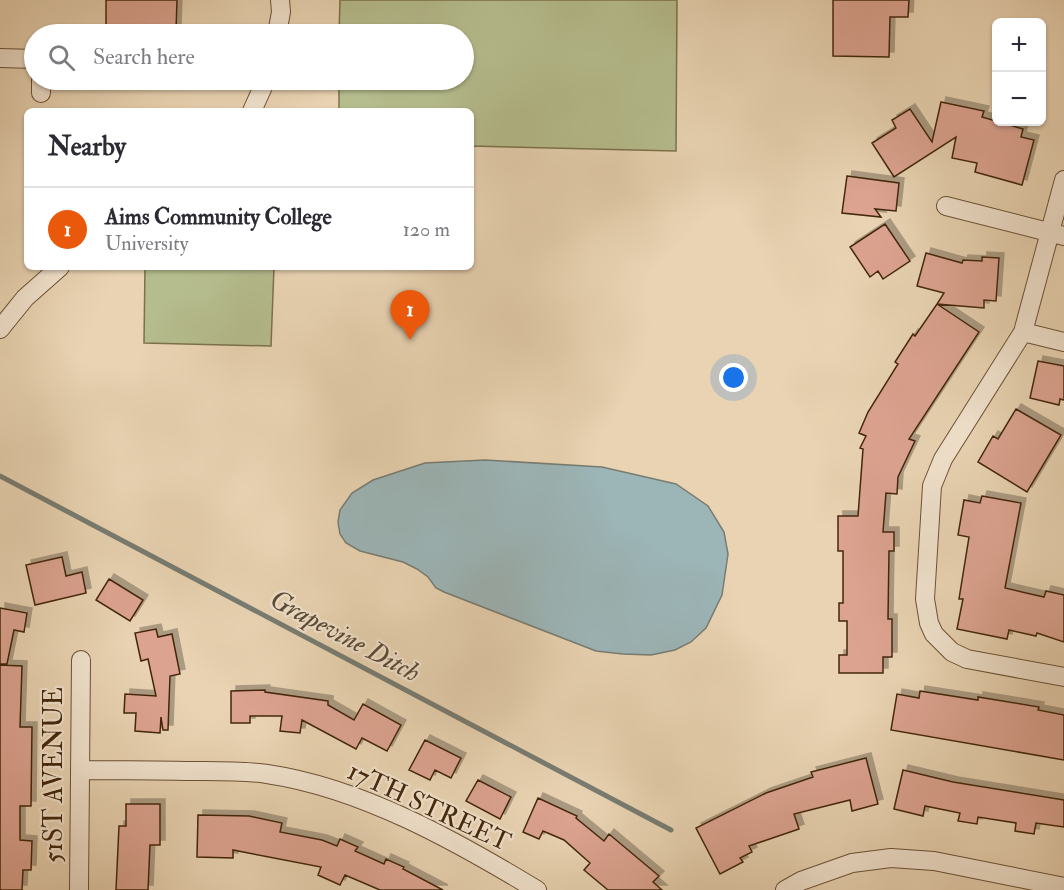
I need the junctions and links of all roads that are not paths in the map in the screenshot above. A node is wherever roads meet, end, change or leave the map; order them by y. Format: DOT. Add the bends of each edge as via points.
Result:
graph roads {
  1 [pos="280,0"];
  2 [pos="279,24"];
  3 [pos="0,58"];
  4 [pos="24,59"];
  5 [pos="261,90"];
  6 [pos="253,108"];
  7 [pos="1064,180"];
  8 [pos="946,206"];
  9 [pos="1057,235"];
  10 [pos="57,270"];
  11 [pos="0,329"];
  12 [pos="1023,332"];
  13 [pos="1064,342"];
  14 [pos="81,660"];
  15 [pos="1064,677"];
  16 [pos="80,770"];
  17 [pos="1064,887"];
  18 [pos="79,890"];
  19 [pos="537,890"];
  20 [pos="785,890"];
  1 -- 2 [label="street"];
  3 -- 4 [label="street"];
  5 -- 6 [label="street"];
  7 -- 9 [label="street"];
  8 -- 9 [label="street"];
  9 -- 12 [label="street"];
  10 -- 11 [label="street" via="25,298"];
  12 -- 13 [label="street"];
  12 -- 15 [label="street" via="943,459 932,486 925,599 928,623 952,652 967,659"];
  14 -- 16 [label="street, 51ST AVENUE"];
  16 -- 18 [label="street, 51ST AVENUE"];
  16 -- 19 [label="street, 17TH STREET" via="266,774 322,785 375,804"];
  17 -- 20 [label="street" via="934,861 891,858 852,863"];
}
